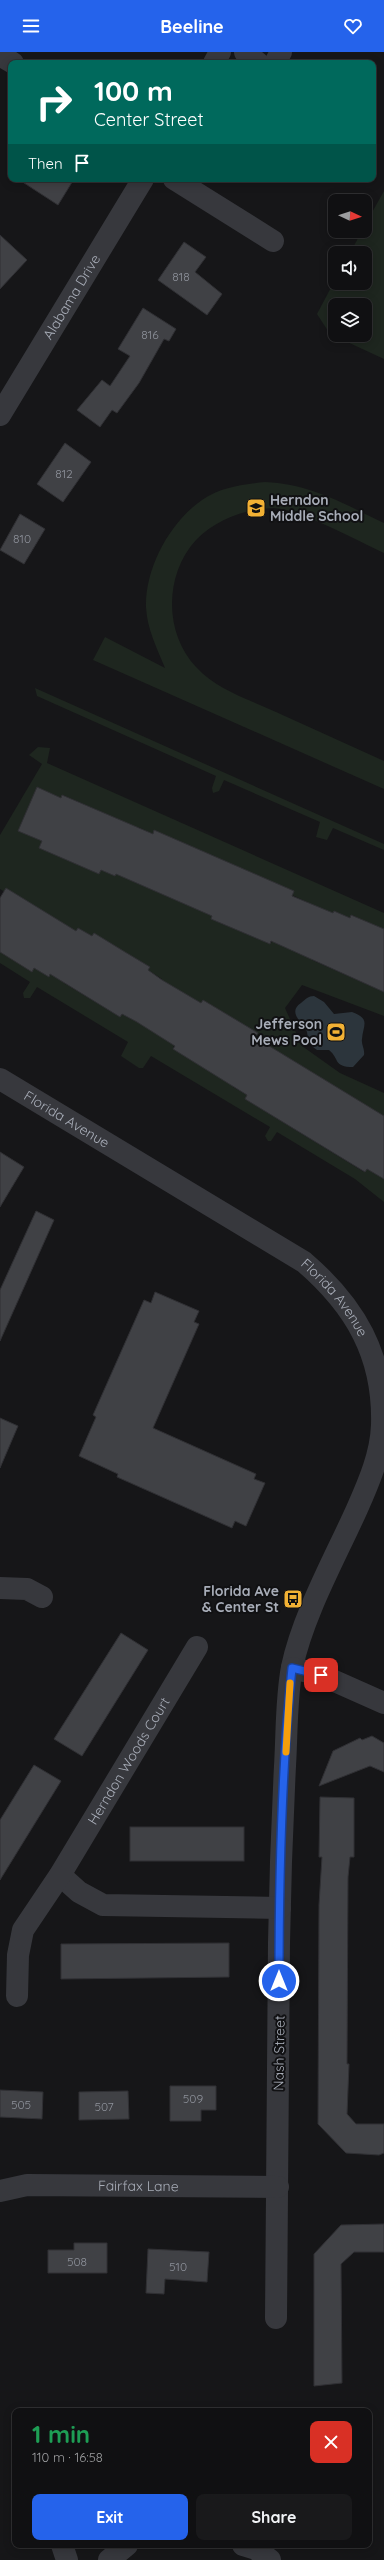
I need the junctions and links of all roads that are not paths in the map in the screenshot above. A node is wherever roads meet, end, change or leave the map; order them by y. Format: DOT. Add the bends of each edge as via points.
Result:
graph roads {
  1 [pos="245,52"];
  2 [pos="254,60"];
  3 [pos="141,182"];
  4 [pos="179,182"];
  5 [pos="273,241"];
  6 [pos="6,392"];
  7 [pos="0,415"];
  8 [pos="0,1079"];
  9 [pos="0,1588"];
  10 [pos="42,1597"];
  11 [pos="197,1648"];
  12 [pos="292,1668"];
  13 [pos="384,1703"];
  14 [pos="60,1875"];
  15 [pos="280,1908"];
  16 [pos="17,1996"];
  17 [pos="278,2187"];
  18 [pos="0,2191"];
  19 [pos="276,2318"];
  20 [pos="63,2548"];
  21 [pos="123,2548"];
  22 [pos="253,2548"];
  23 [pos="67,2560"];
  24 [pos="109,2560"];
  25 [pos="270,2560"];
  1 -- 2 [label="street"];
  3 -- 6 [label="street, Alabama Drive"];
  4 -- 5 [label="street"];
  6 -- 7 [label="street, Alabama Drive"];
  8 -- 12 [label="street, Florida Avenue" via="304,1262 327,1282 346,1304 362,1330 376,1365 380,1390 382,1425 377,1456 367,1485 301,1634"];
  9 -- 10 [label="street" via="27,1589"];
  11 -- 14 [label="street, Herndon Woods Court"];
  12 -- 13 [label="street" via="321,1675"];
  12 -- 15 [label="street, Nash Street" via="287,1713"];
  14 -- 15 [label="street" via="79,1892 103,1905"];
  14 -- 16 [label="street, Herndon Woods Court" via="23,1930 18,1955"];
  15 -- 17 [label="street, Nash Street"];
  17 -- 18 [label="street, Fairfax Lane" via="27,2185"];
  17 -- 19 [label="street, Nash Street"];
  20 -- 23 [label="street"];
  21 -- 24 [label="street"];
  22 -- 25 [label="street"];
}
